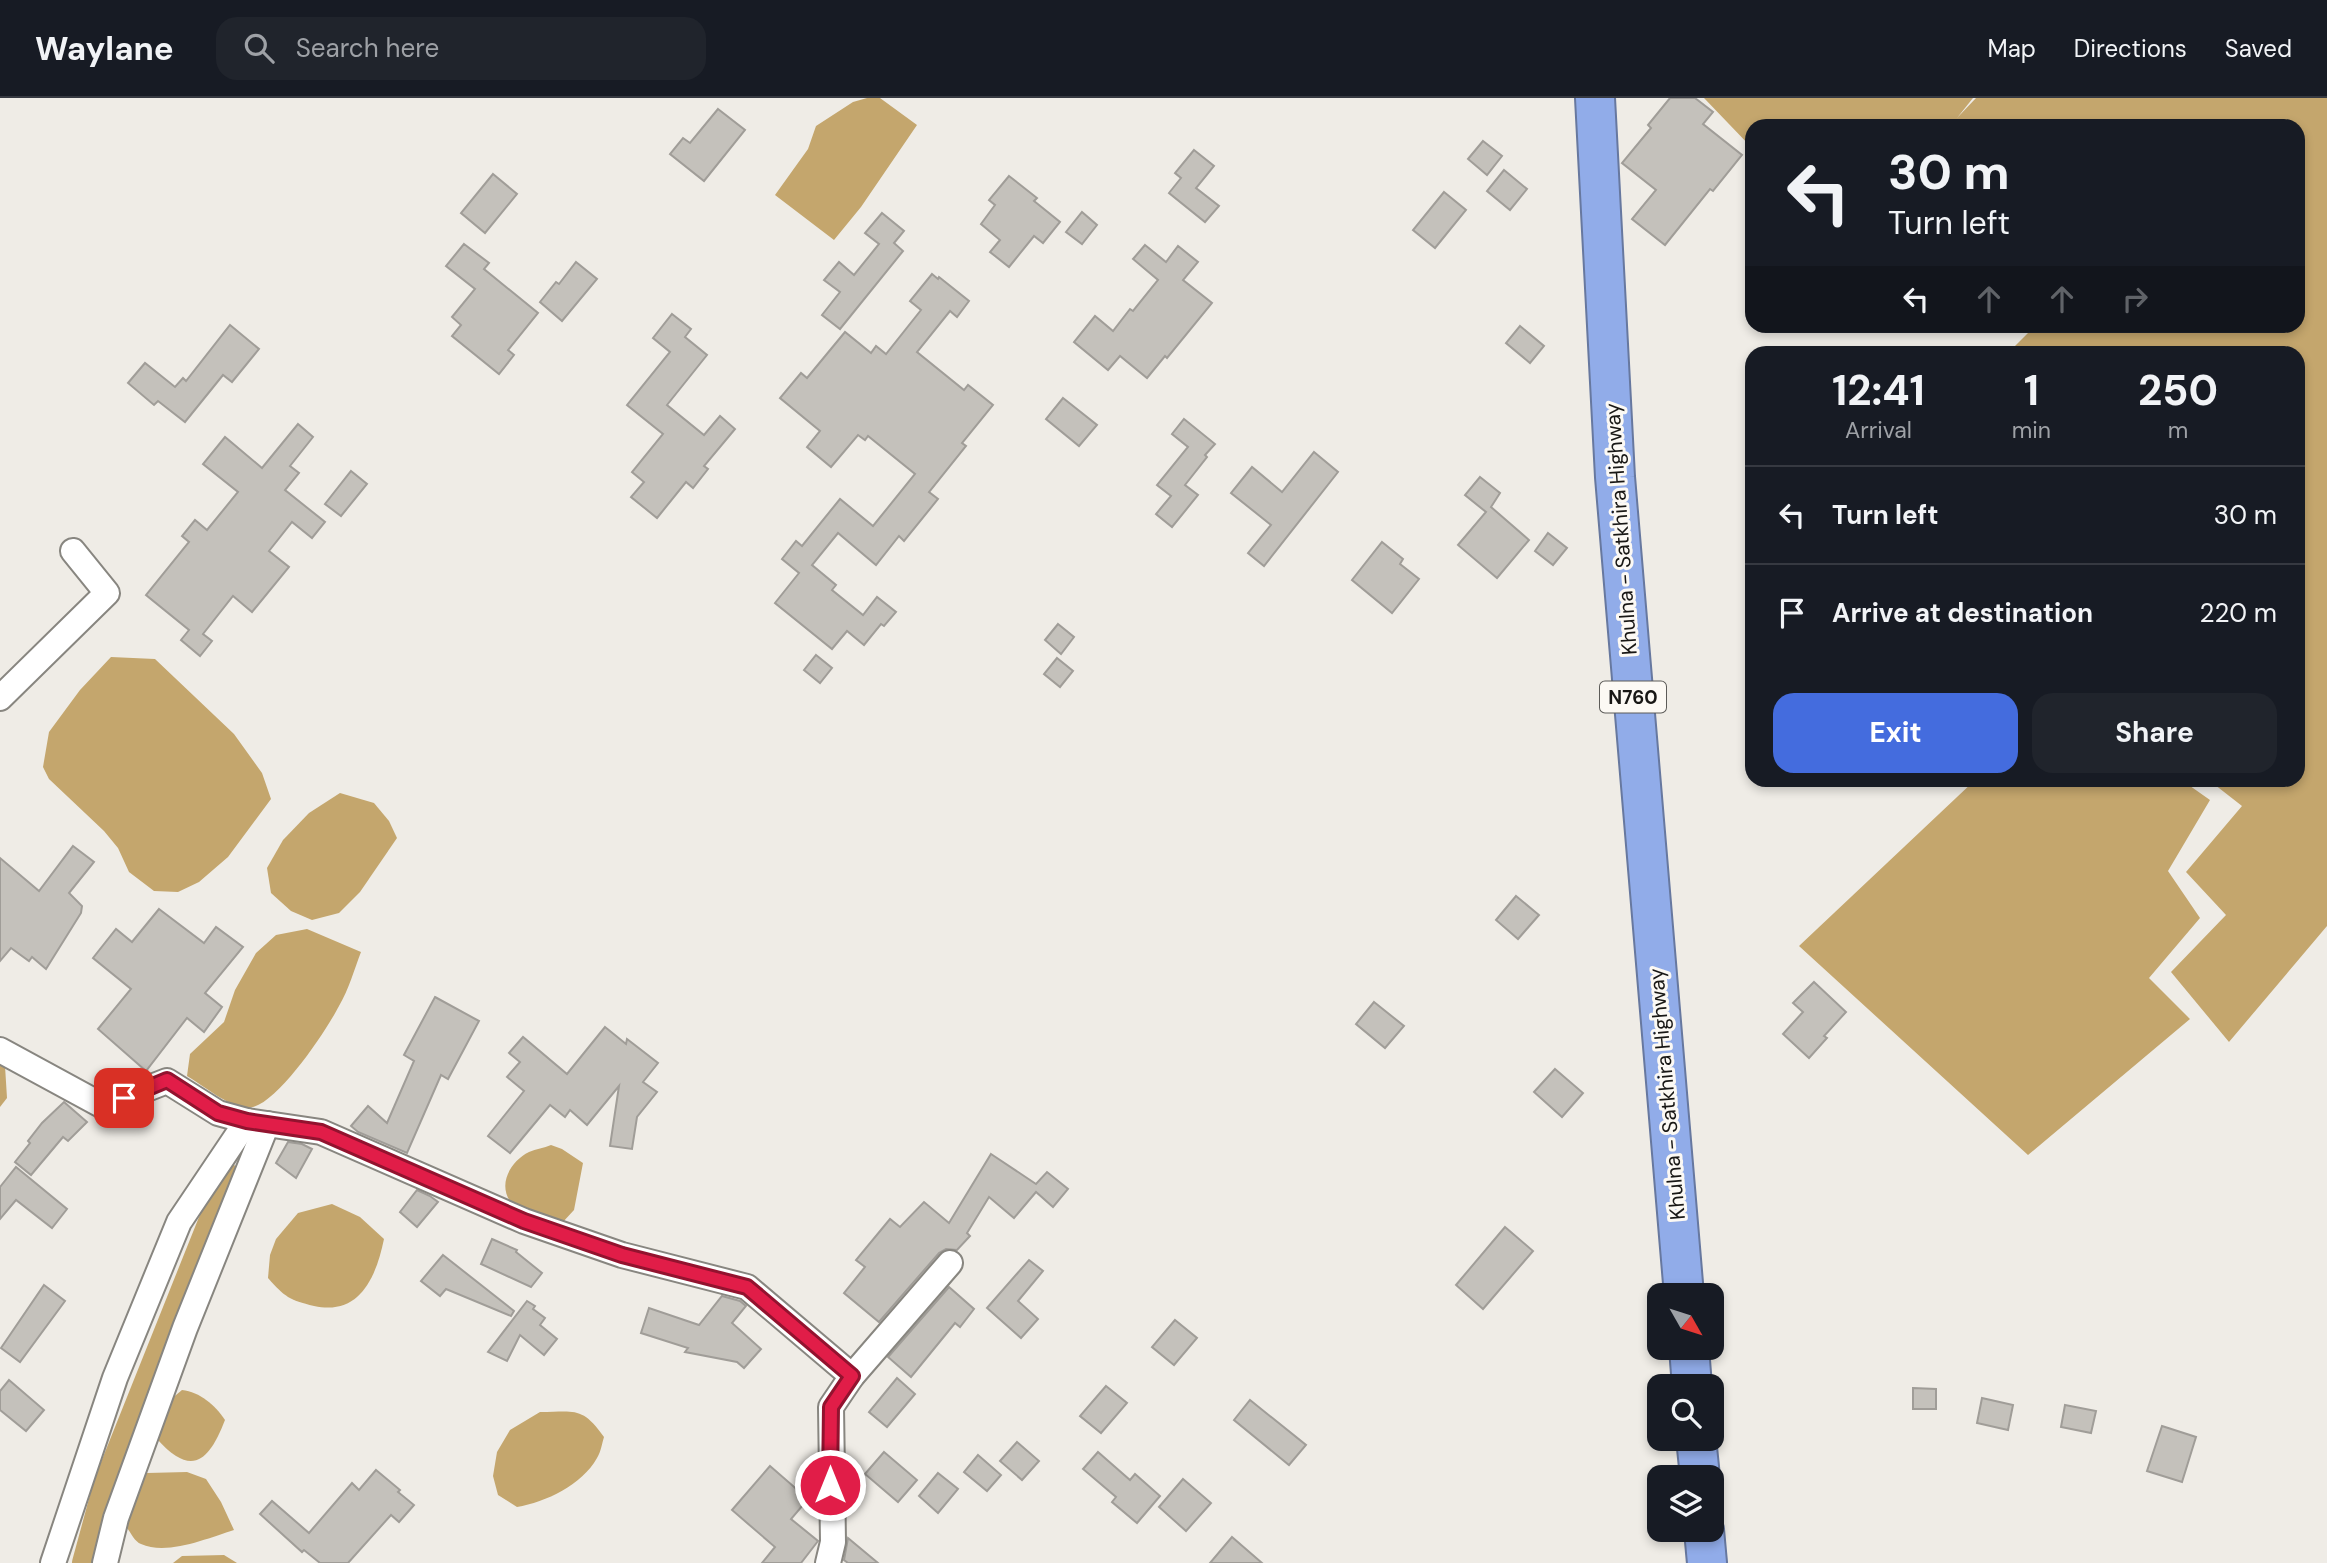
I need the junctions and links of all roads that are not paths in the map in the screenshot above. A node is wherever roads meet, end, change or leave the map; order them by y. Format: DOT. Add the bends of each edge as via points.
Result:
graph roads {
  1 [pos="1595,98"];
  2 [pos="73,551"];
  3 [pos="0,698"];
  4 [pos="0,1050"];
  5 [pos="257,1122"];
  6 [pos="950,1263"];
  7 [pos="1683,1283"];
  8 [pos="852,1376"];
  9 [pos="1705,1542"];
  10 [pos="53,1563"];
  11 [pos="105,1563"];
  12 [pos="828,1563"];
  13 [pos="1707,1563"];
  1 -- 7 [label="highway, Khulna - Satkhira Highway / N760" via="1615,477"];
  2 -- 3 [label="street" via="107,593"];
  4 -- 5 [label="street" via="103,1106 167,1080 218,1113"];
  5 -- 8 [label="street" via="321,1132 524,1221 622,1255 747,1287"];
  5 -- 10 [label="street" via="179,1222 115,1378"];
  5 -- 11 [label="street" via="116,1518"];
  6 -- 8 [label="street"];
  8 -- 12 [label="street" via="831,1407 832,1542"];
  9 -- 13 [label="highway"];
}
